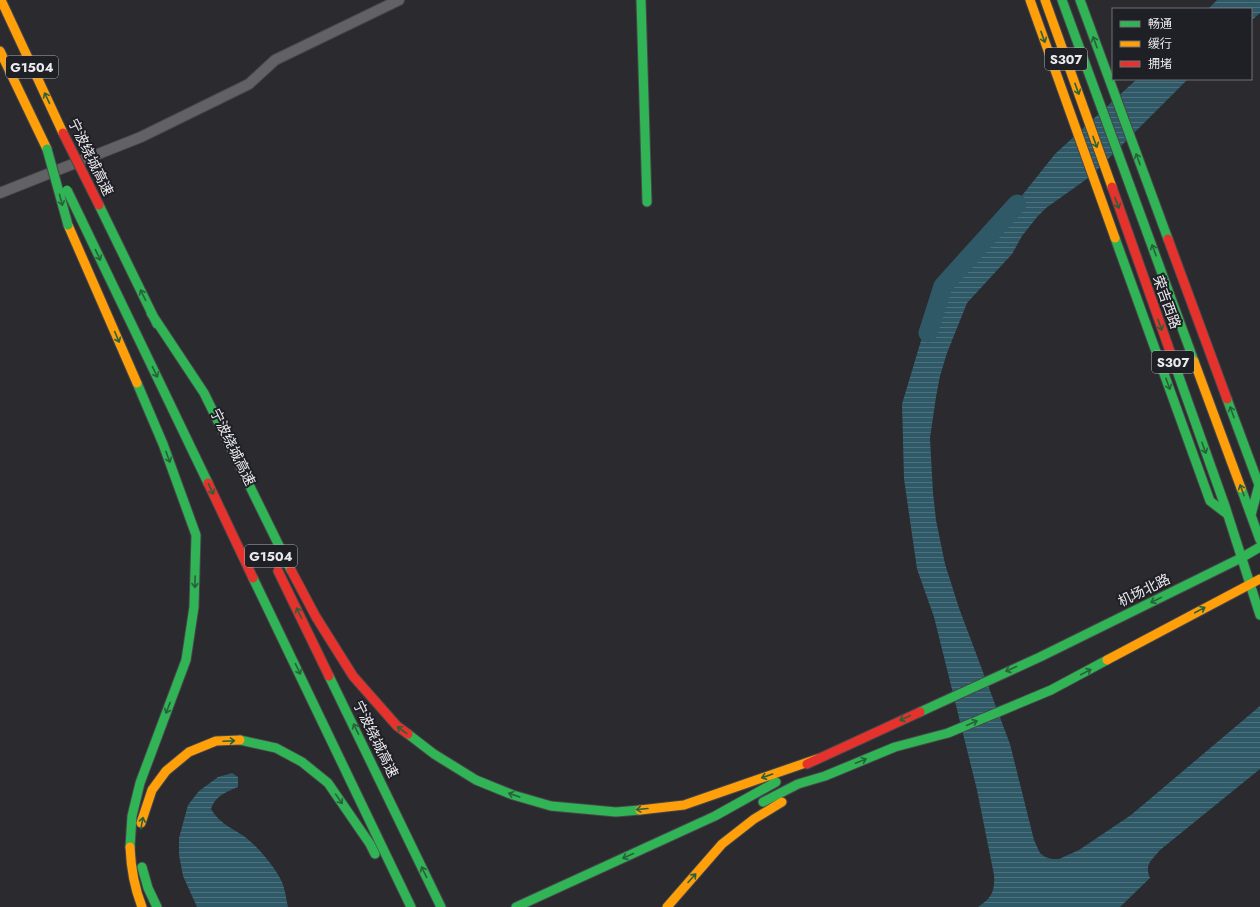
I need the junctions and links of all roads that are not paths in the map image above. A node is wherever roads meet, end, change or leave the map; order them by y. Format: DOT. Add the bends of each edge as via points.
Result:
graph roads {
  1 [pos="1,0"];
  2 [pos="399,0"];
  3 [pos="641,0"];
  4 [pos="1030,0"];
  5 [pos="1045,0"];
  6 [pos="1062,0"];
  7 [pos="1080,0"];
  8 [pos="0,51"];
  9 [pos="47,149"];
  10 [pos="0,193"];
  11 [pos="647,202"];
  12 [pos="151,313"];
  13 [pos="186,384"];
  14 [pos="1227,514"];
  15 [pos="1251,515"];
  16 [pos="1260,540"];
  17 [pos="1260,547"];
  18 [pos="1241,558"];
  19 [pos="273,561"];
  20 [pos="1260,579"];
  21 [pos="1250,583"];
  22 [pos="1260,615"];
  23 [pos="817,759"];
  24 [pos="825,776"];
  25 [pos="752,807"];
  26 [pos="732,817"];
  27 [pos="716,820"];
  28 [pos="140,830"];
  29 [pos="651,855"];
  30 [pos="140,857"];
  31 [pos="380,865"];
  32 [pos="142,907"];
  33 [pos="156,907"];
  34 [pos="411,907"];
  35 [pos="441,907"];
  36 [pos="516,907"];
  37 [pos="666,907"];
  12 -- 1 [label="main road, 宁波绕城高速 / G1504, one-way, bridge"];
  2 -- 10 [label="street" via="275,60 249,84 141,137"];
  3 -- 11 [label="main road"];
  4 -- 14 [label="main road, one-way" via="1210,501"];
  5 -- 14 [label="main road, 荣吉西路 / S307, one-way"];
  15 -- 6 [label="main road, 荣吉西路 / S307, one-way"];
  15 -- 7 [label="main road, one-way" via="1259,486"];
  8 -- 9 [label="main road, G1504"];
  9 -- 32 [label="main road, one-way, bridge" via="68,225 163,444 196,535 194,607 186,660 140,782 132,816 131,870"];
  9 -- 34 [label="main road, G1504, one-way, bridge"];
  12 -- 13 [label="main road, 宁波绕城高速 / G1504"];
  23 -- 12 [label="main road, one-way" via="684,805 616,812 551,806 513,795 476,780 434,754 397,726 353,676 316,617 204,393"];
  14 -- 18 [label="main road, 荣吉西路 / S307"];
  15 -- 16 [label="main road, 荣吉西路 / S307"];
  17 -- 18 [label="main road, 机场北路"];
  18 -- 21 [label="main road, 荣吉西路 / S307"];
  18 -- 23 [label="main road, 机场北路, one-way" via="1040,657"];
  35 -- 19 [label="main road, 宁波绕城高速 / G1504, one-way"];
  20 -- 21 [label="main road"];
  21 -- 22 [label="main road, 荣吉西路 / S307"];
  24 -- 21 [label="main road, one-way" via="895,747 948,733 1051,690"];
  23 -- 27 [label="main road"];
  24 -- 25 [label="main road" via="798,784"];
  37 -- 24 [label="main road, one-way" via="722,844 754,819"];
  26 -- 27 [label="main road"];
  27 -- 29 [label="main road"];
  27 -- 36 [label="main road, one-way"];
  28 -- 31 [label="main road, one-way" via="152,790 166,770 189,752 216,741 241,740 276,748 302,762 328,783 370,844"];
  30 -- 33 [label="main road"];
}
